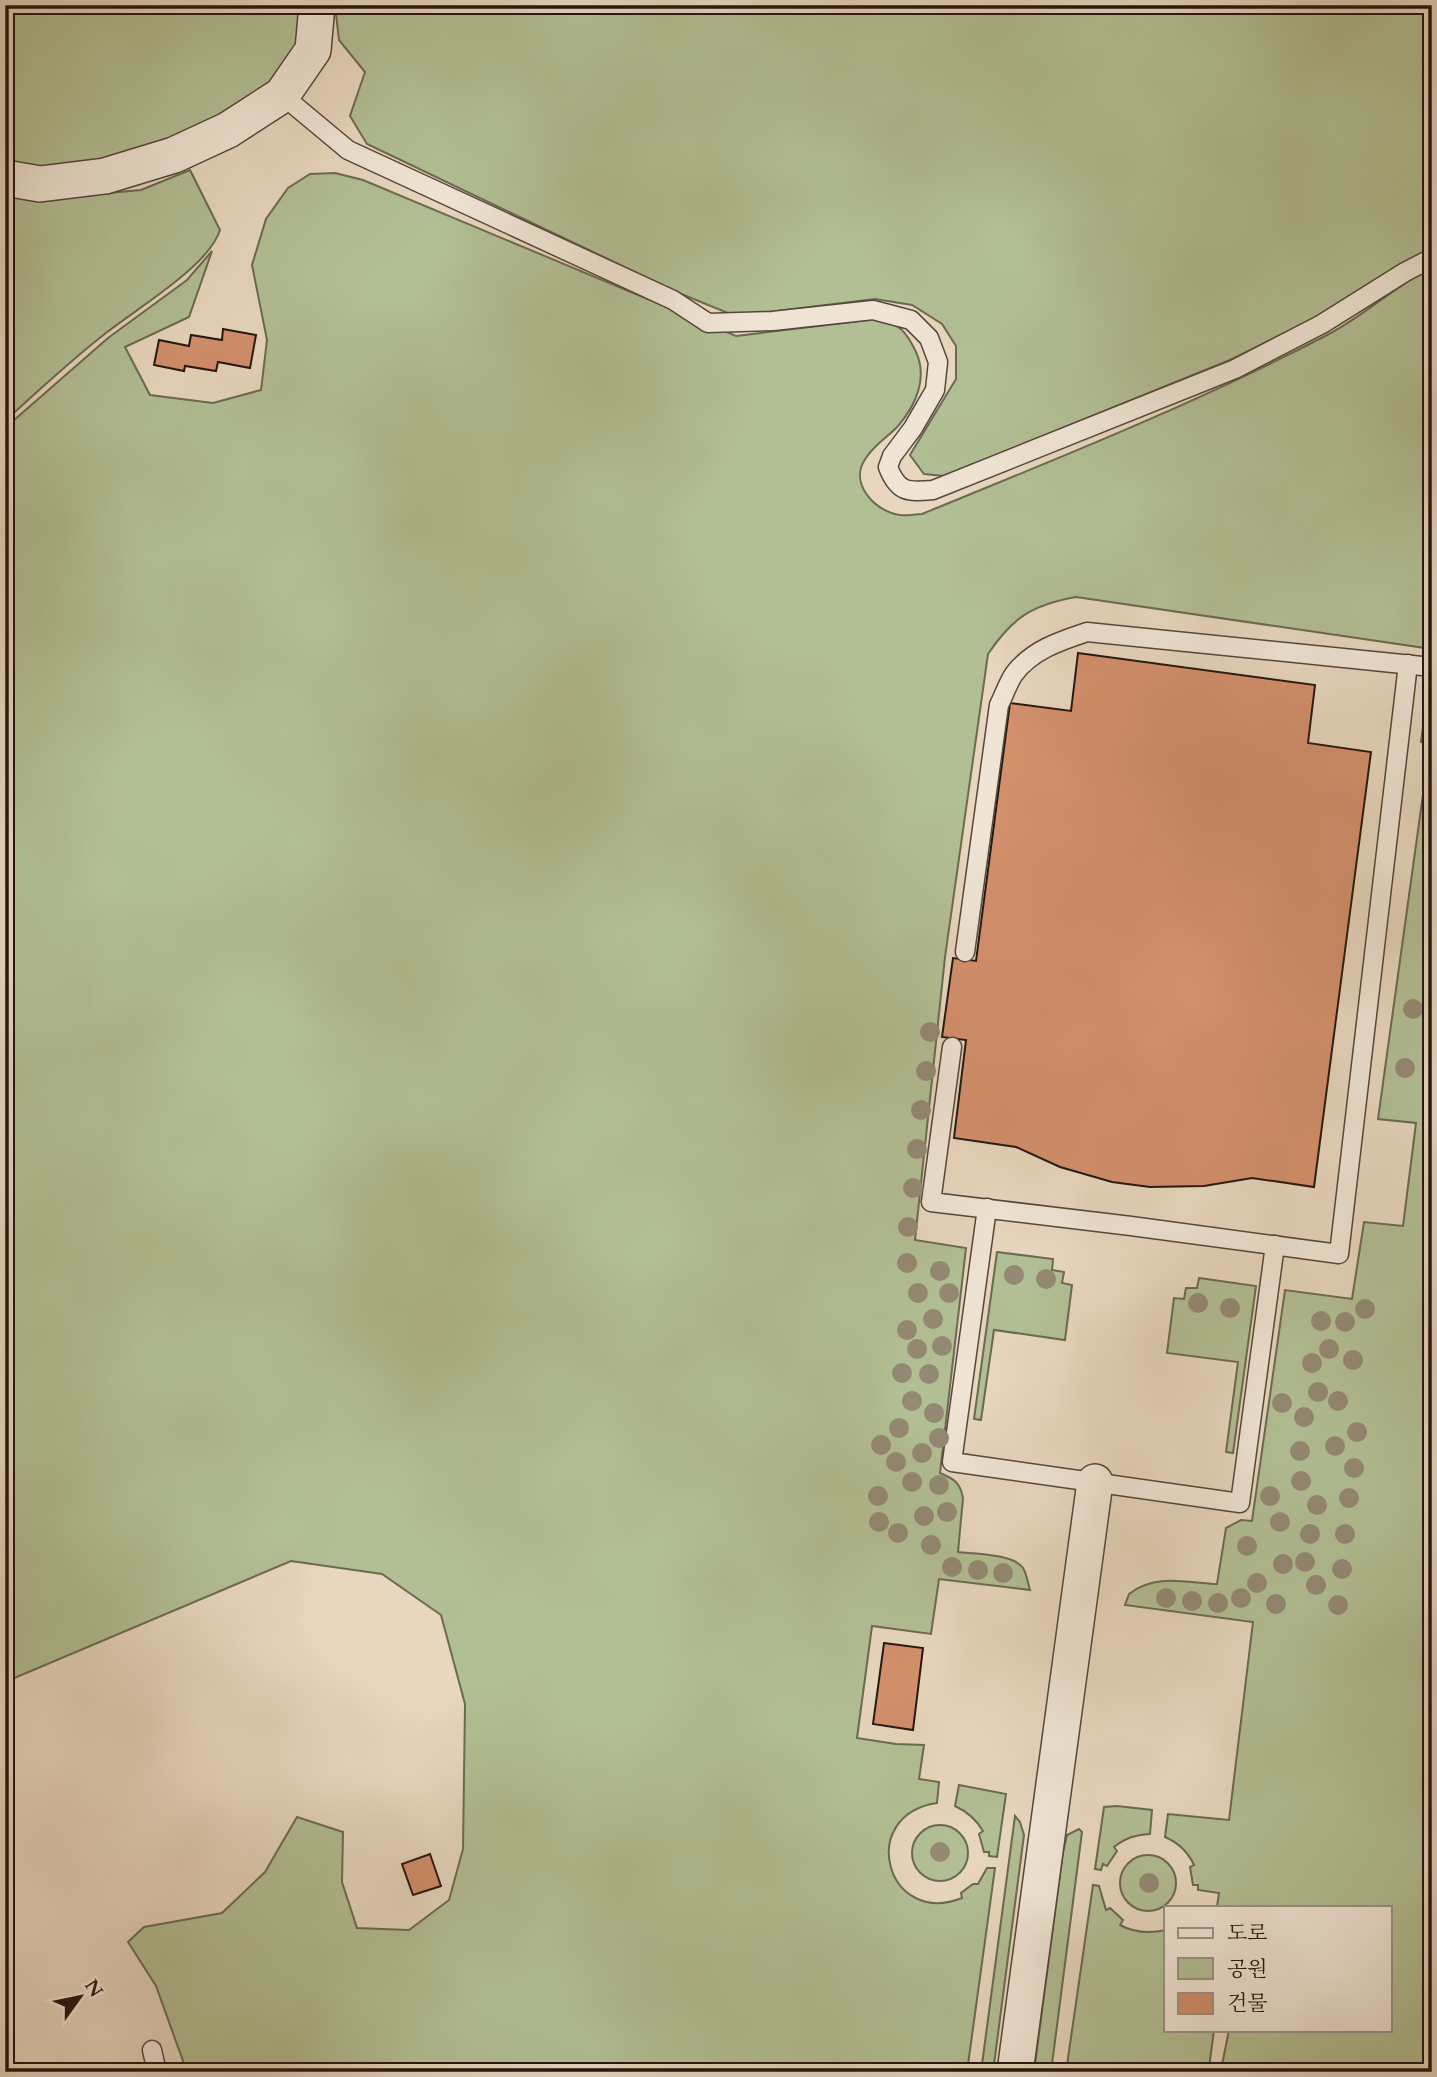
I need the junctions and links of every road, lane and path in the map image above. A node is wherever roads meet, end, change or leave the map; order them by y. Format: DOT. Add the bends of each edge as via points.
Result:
graph roads {
  1 [pos="317,5"];
  2 [pos="282,95"];
  3 [pos="5,178"];
  4 [pos="1432,258"];
  5 [pos="1408,664"];
  6 [pos="1432,667"];
  7 [pos="965,952"];
  8 [pos="952,1047"];
  9 [pos="987,1208"];
  10 [pos="1275,1245"];
  11 [pos="1095,1482"];
  12 [pos="152,2050"];
  13 [pos="157,2072"];
  14 [pos="1015,2072"];
  1 -- 2 [label="street" via="313,50"];
  2 -- 3 [label="street" via="228,130 174,156 105,176 40,184"];
  2 -- 4 [label="lane" via="348,150 673,300 708,323 873,310 911,320 929,338 938,362 935,390 888,467 893,481 910,492 933,490 1235,369 1322,324"];
  5 -- 6 [label="lane"];
  5 -- 7 [label="lane" via="1087,632 1035,654 1014,674 999,705"];
  5 -- 10 [label="lane" via="1339,1254"];
  8 -- 9 [label="lane" via="931,1202"];
  9 -- 10 [label="lane"];
  9 -- 11 [label="lane" via="952,1462"];
  10 -- 11 [label="lane" via="1240,1503"];
  11 -- 14 [label="street"];
  12 -- 13 [label="lane"];
}
